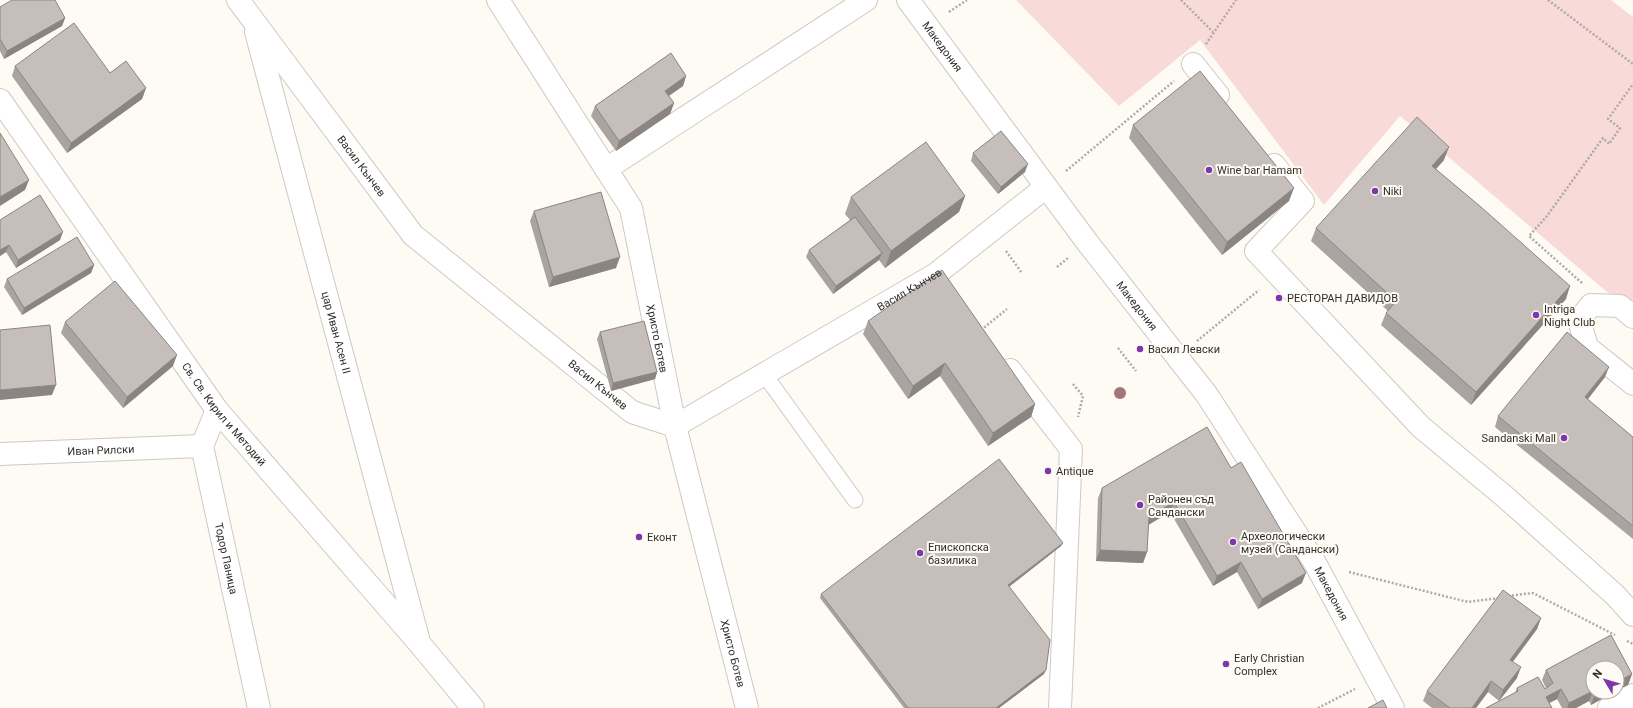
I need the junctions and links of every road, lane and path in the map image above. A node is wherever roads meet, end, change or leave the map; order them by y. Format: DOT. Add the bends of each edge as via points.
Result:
graph roads {
  1 [pos="238,0"];
  2 [pos="498,0"];
  3 [pos="866,0"];
  4 [pos="908,0"];
  5 [pos="1182,0"];
  6 [pos="1236,0"];
  7 [pos="1548,0"];
  8 [pos="254,21"];
  9 [pos="1213,32"];
  10 [pos="1194,64"];
  11 [pos="1633,64"];
  12 [pos="1633,84"];
  13 [pos="0,100"];
  14 [pos="1228,108"];
  15 [pos="1263,151"];
  16 [pos="606,169"];
  17 [pos="1046,187"];
  18 [pos="936,274"];
  19 [pos="1278,274"];
  20 [pos="949,291"];
  21 [pos="1607,305"];
  22 [pos="1007,309"];
  23 [pos="1633,317"];
  24 [pos="980,331"];
  25 [pos="1118,348"];
  26 [pos="1178,357"];
  27 [pos="1136,371"];
  28 [pos="1629,373"];
  29 [pos="764,374"];
  30 [pos="217,410"];
  31 [pos="675,426"];
  32 [pos="202,446"];
  33 [pos="0,454"];
  34 [pos="855,500"];
  35 [pos="1315,563"];
  36 [pos="1633,615"];
  37 [pos="1620,637"];
  38 [pos="1626,640"];
  39 [pos="419,643"];
  40 [pos="1633,644"];
  41 [pos="1377,678"];
  42 [pos="1633,694"];
  43 [pos="259,708"];
  44 [pos="473,708"];
  45 [pos="747,708"];
  46 [pos="1060,708"];
  47 [pos="1318,708"];
  48 [pos="1393,708"];
  49 [pos="1609,708"];
  1 -- 8 [label="street, Васил Кънчев"];
  2 -- 16 [label="street, Христо Ботев"];
  3 -- 16 [label="street"];
  4 -- 17 [label="street, Македония"];
  5 -- 9 [label="path"];
  6 -- 9 [label="path"];
  7 -- 11 [label="path"];
  8 -- 31 [label="street, Васил Кънчев" via="413,235 632,412"];
  8 -- 39 [label="street, цар Иван Асен II"];
  9 -- 10 [label="path"];
  10 -- 14 [label="street"];
  10 -- 17 [label="path"];
  12 -- 21 [label="path" via="1608,119 1620,128 1609,144 1603,138 1547,216 1529,236"];
  13 -- 30 [label="street, Св. Св. Кирил и Методий"];
  15 -- 19 [label="street" via="1303,201 1256,251"];
  16 -- 31 [label="street, Христо Ботев" via="631,208"];
  17 -- 18 [label="street, Васил Кънчев"];
  17 -- 26 [label="street, Македония"];
  18 -- 20 [label="street"];
  18 -- 29 [label="street, Васил Кънчев"];
  19 -- 26 [label="path"];
  19 -- 36 [label="street" via="1421,427 1615,594"];
  21 -- 23 [label="street" via="1620,306"];
  21 -- 28 [label="street" via="1591,305 1579,320 1588,346"];
  22 -- 24 [label="path"];
  24 -- 46 [label="street" via="1071,449"];
  25 -- 27 [label="path"];
  26 -- 35 [label="street, Македония" via="1207,395"];
  29 -- 31 [label="street, Васил Кънчев"];
  29 -- 34 [label="lane"];
  30 -- 32 [label="street"];
  30 -- 39 [label="street, Св. Св. Кирил и Методий"];
  31 -- 45 [label="street, Христо Ботев"];
  32 -- 33 [label="street, Иван Рилски"];
  32 -- 43 [label="street, Тодор Паница"];
  35 -- 37 [label="path" via="1468,602 1533,593"];
  35 -- 41 [label="street, Македония"];
  38 -- 40 [label="path"];
  39 -- 44 [label="street, Св. Св. Кирил и Методий"];
  41 -- 47 [label="path"];
  41 -- 48 [label="street, Македония"];
  42 -- 49 [label="street"];
}
